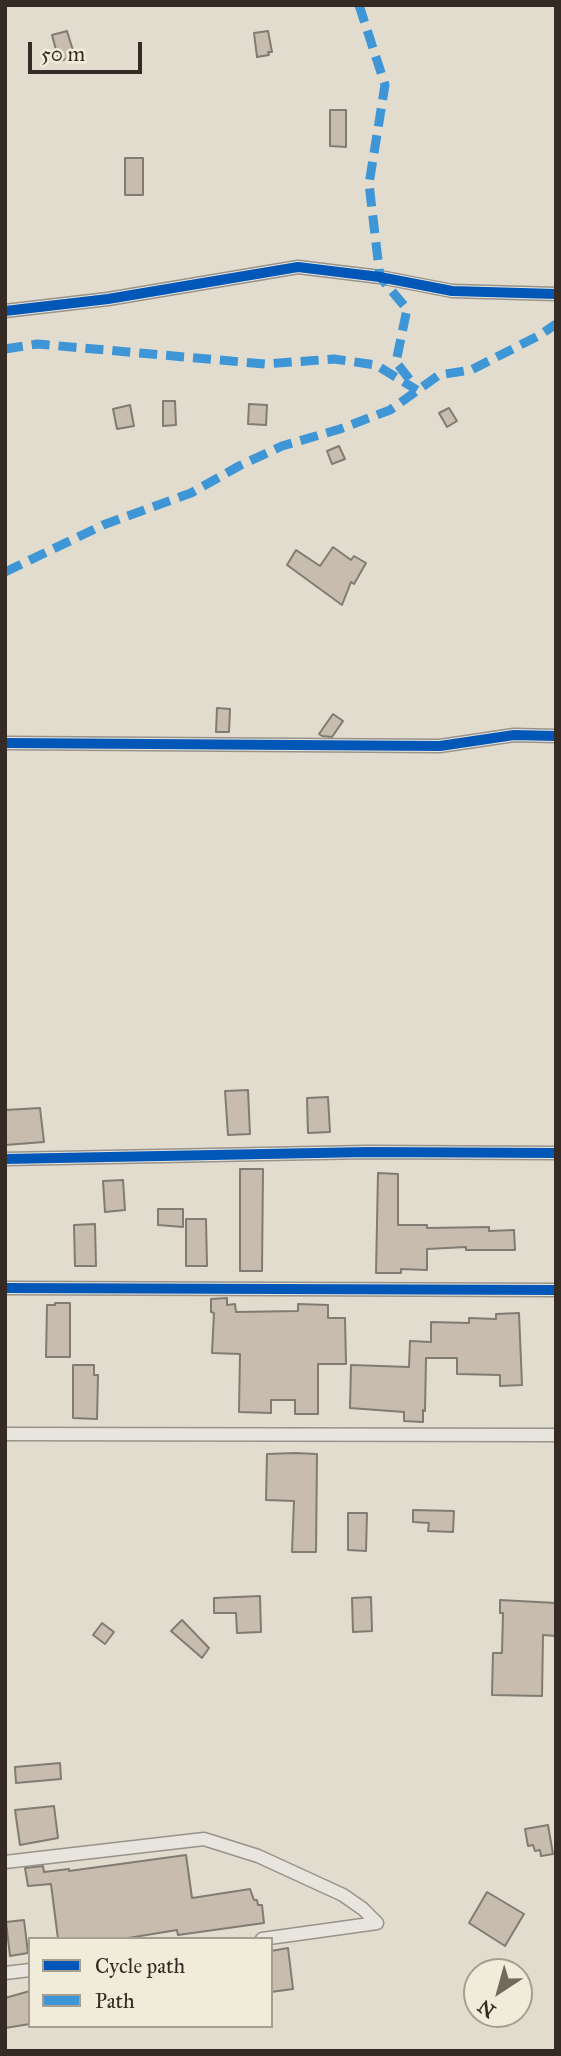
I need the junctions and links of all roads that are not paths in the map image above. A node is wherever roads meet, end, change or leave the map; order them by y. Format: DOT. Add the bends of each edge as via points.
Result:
graph roads {
  1 [pos="556,293"];
  2 [pos="5,311"];
  3 [pos="556,736"];
  4 [pos="5,743"];
  5 [pos="556,1153"];
  6 [pos="5,1159"];
  7 [pos="5,1288"];
  8 [pos="556,1290"];
  9 [pos="5,1434"];
  10 [pos="556,1435"];
  11 [pos="5,1862"];
  12 [pos="273,1937"];
  13 [pos="28,1970"];
  14 [pos="5,1973"];
  1 -- 2 [label="street" via="452,291 298,267"];
  3 -- 4 [label="street" via="514,735 440,746"];
  5 -- 6 [label="street"];
  7 -- 8 [label="street"];
  9 -- 10 [label="street"];
  11 -- 12 [label="street" via="204,1839 258,1856 343,1895 377,1923"];
  13 -- 14 [label="street"];
}
